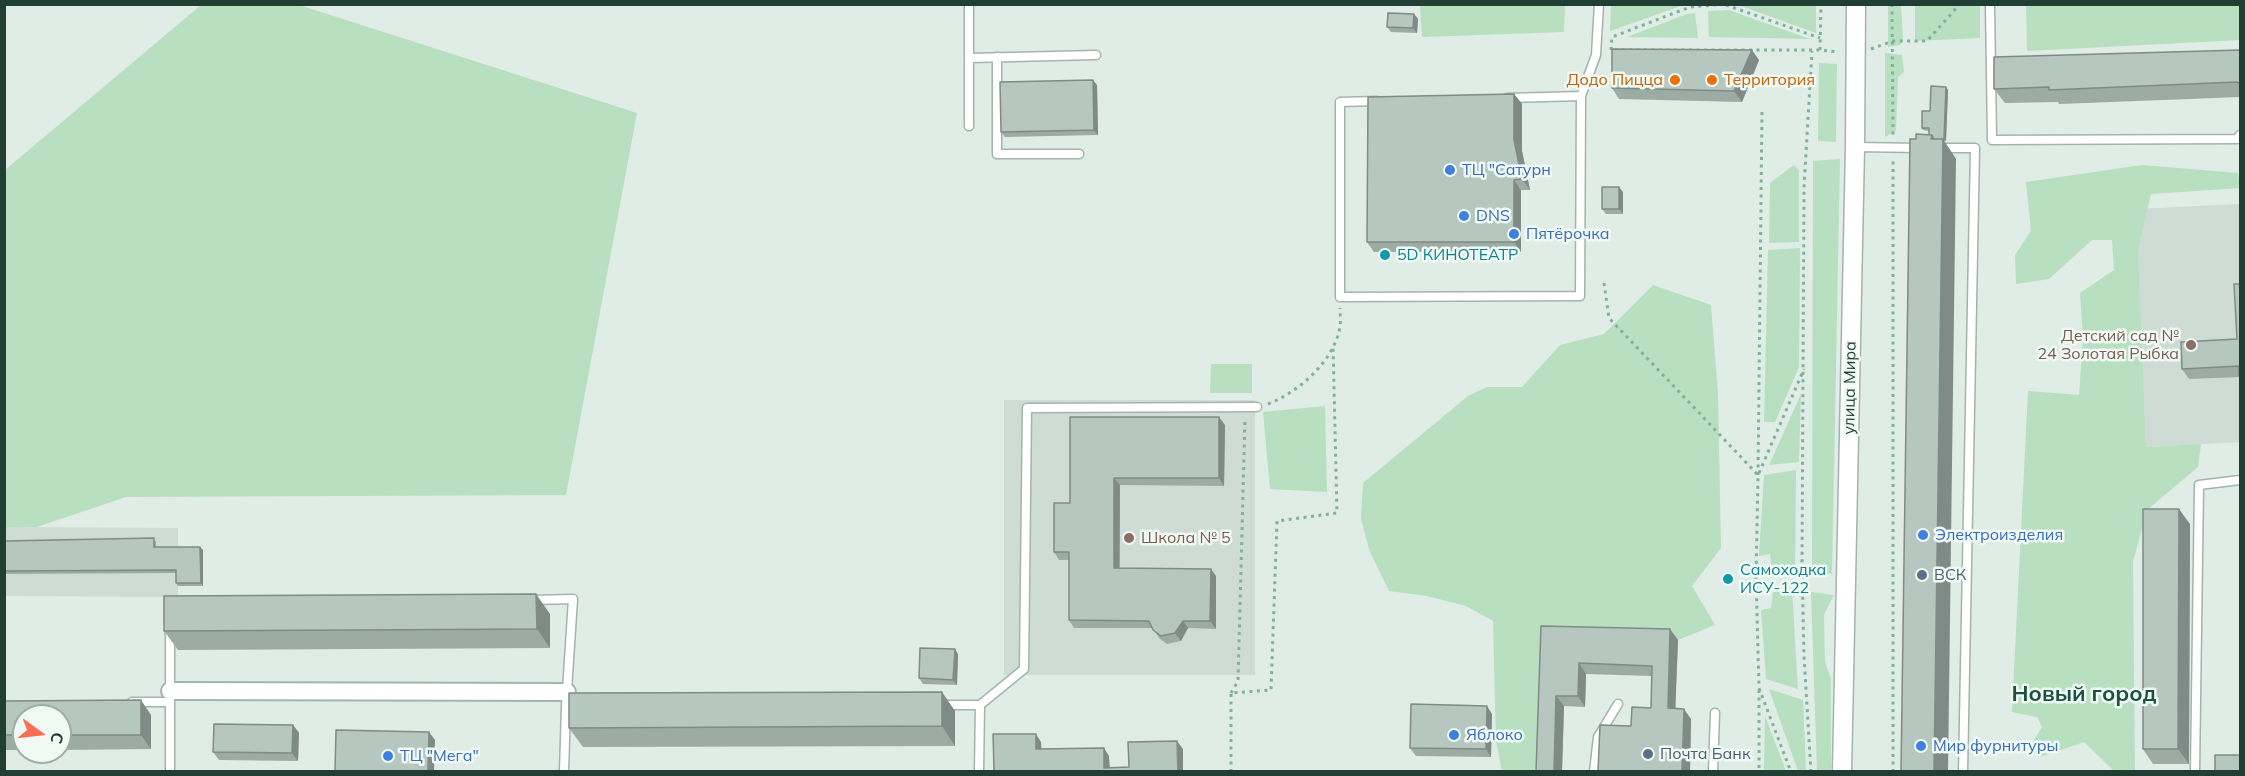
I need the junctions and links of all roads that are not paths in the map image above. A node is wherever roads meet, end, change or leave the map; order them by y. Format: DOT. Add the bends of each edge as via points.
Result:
graph roads {
  1 [pos="969,4"];
  2 [pos="1599,4"];
  3 [pos="1856,4"];
  4 [pos="1990,4"];
  5 [pos="1096,55"];
  6 [pos="997,57"];
  7 [pos="969,58"];
  8 [pos="1581,96"];
  9 [pos="1492,99"];
  10 [pos="1387,101"];
  11 [pos="969,126"];
  12 [pos="2241,135"];
  13 [pos="1855,147"];
  14 [pos="1079,154"];
  15 [pos="1257,407"];
  16 [pos="2241,480"];
  17 [pos="526,600"];
  18 [pos="170,613"];
  19 [pos="170,696"];
  20 [pos="566,699"];
  21 [pos="123,702"];
  22 [pos="1618,704"];
  23 [pos="933,705"];
  24 [pos="980,705"];
  25 [pos="578,706"];
  26 [pos="1715,713"];
  27 [pos="170,771"];
  28 [pos="564,771"];
  29 [pos="979,771"];
  30 [pos="1594,771"];
  31 [pos="1713,771"];
  32 [pos="1842,771"];
  33 [pos="1963,771"];
  34 [pos="2195,771"];
  1 -- 7 [label="lane"];
  2 -- 8 [label="lane" via="1596,56"];
  3 -- 13 [label="street, улица Мира"];
  4 -- 12 [label="lane" via="1992,140 2237,139"];
  5 -- 6 [label="lane"];
  6 -- 7 [label="lane"];
  6 -- 14 [label="lane" via="997,154"];
  7 -- 11 [label="lane"];
  8 -- 9 [label="lane"];
  8 -- 10 [label="lane" via="1580,296 1340,297 1340,102"];
  13 -- 32 [label="street, улица Мира"];
  13 -- 33 [label="lane" via="1975,148"];
  15 -- 24 [label="lane" via="1027,408 1024,669"];
  16 -- 34 [label="lane" via="2199,485"];
  17 -- 20 [label="lane" via="573,599"];
  18 -- 19 [label="lane"];
  19 -- 20 [label="street"];
  19 -- 21 [label="lane"];
  19 -- 27 [label="lane"];
  20 -- 25 [label="lane"];
  20 -- 28 [label="lane"];
  22 -- 30 [label="lane" via="1598,736"];
  23 -- 24 [label="lane"];
  24 -- 29 [label="lane"];
  26 -- 31 [label="lane"];
}
